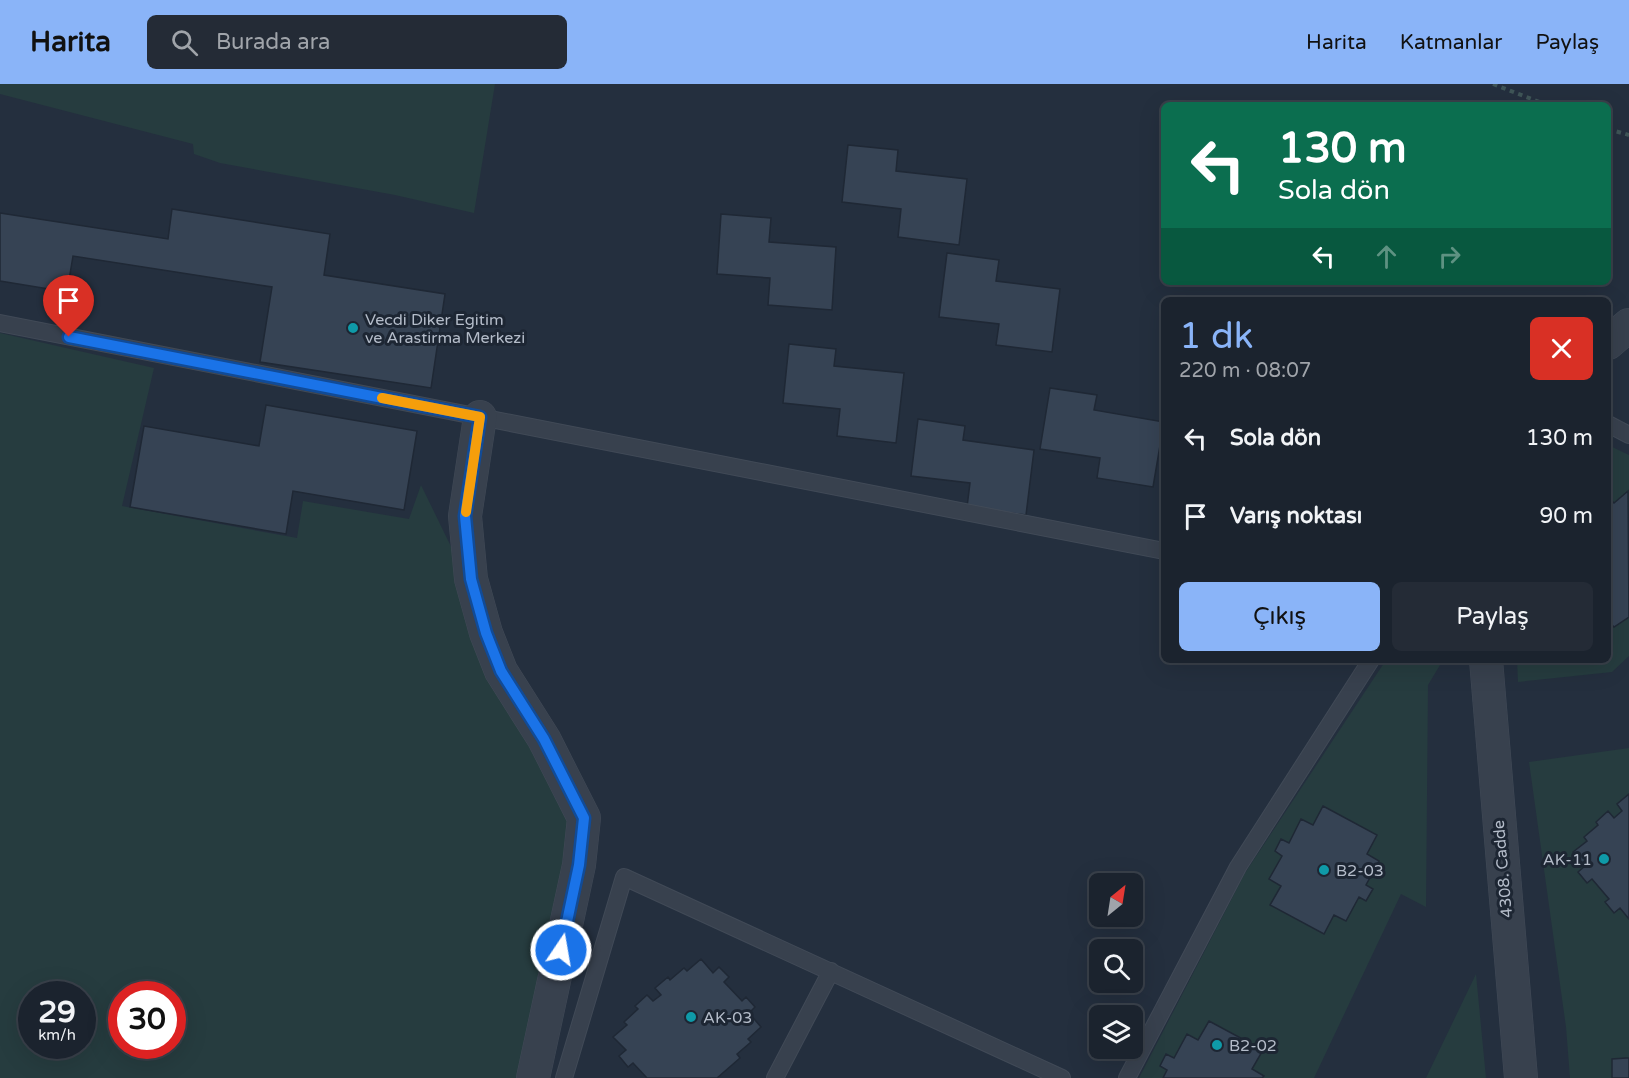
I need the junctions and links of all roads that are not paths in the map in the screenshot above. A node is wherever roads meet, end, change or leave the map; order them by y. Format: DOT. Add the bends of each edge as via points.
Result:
graph roads {
  1 [pos="0,323"];
  2 [pos="1629,325"];
  3 [pos="1611,340"];
  4 [pos="480,417"];
  5 [pos="1611,426"];
  6 [pos="1629,435"];
  7 [pos="1161,550"];
  8 [pos="1369,663"];
  9 [pos="1486,663"];
  10 [pos="831,971"];
  11 [pos="532,1078"];
  12 [pos="564,1078"];
  13 [pos="775,1078"];
  14 [pos="1062,1078"];
  15 [pos="1127,1078"];
  16 [pos="1521,1078"];
  1 -- 4 [label="lane"];
  2 -- 3 [label="street"];
  4 -- 7 [label="lane"];
  4 -- 11 [label="street" via="465,516 471,579 501,671 544,739 584,818 579,865"];
  5 -- 6 [label="lane"];
  8 -- 15 [label="lane" via="1238,867"];
  9 -- 16 [label="street, 4308. Cadde"];
  10 -- 12 [label="lane" via="624,877"];
  10 -- 13 [label="lane"];
  10 -- 14 [label="lane"];
}
